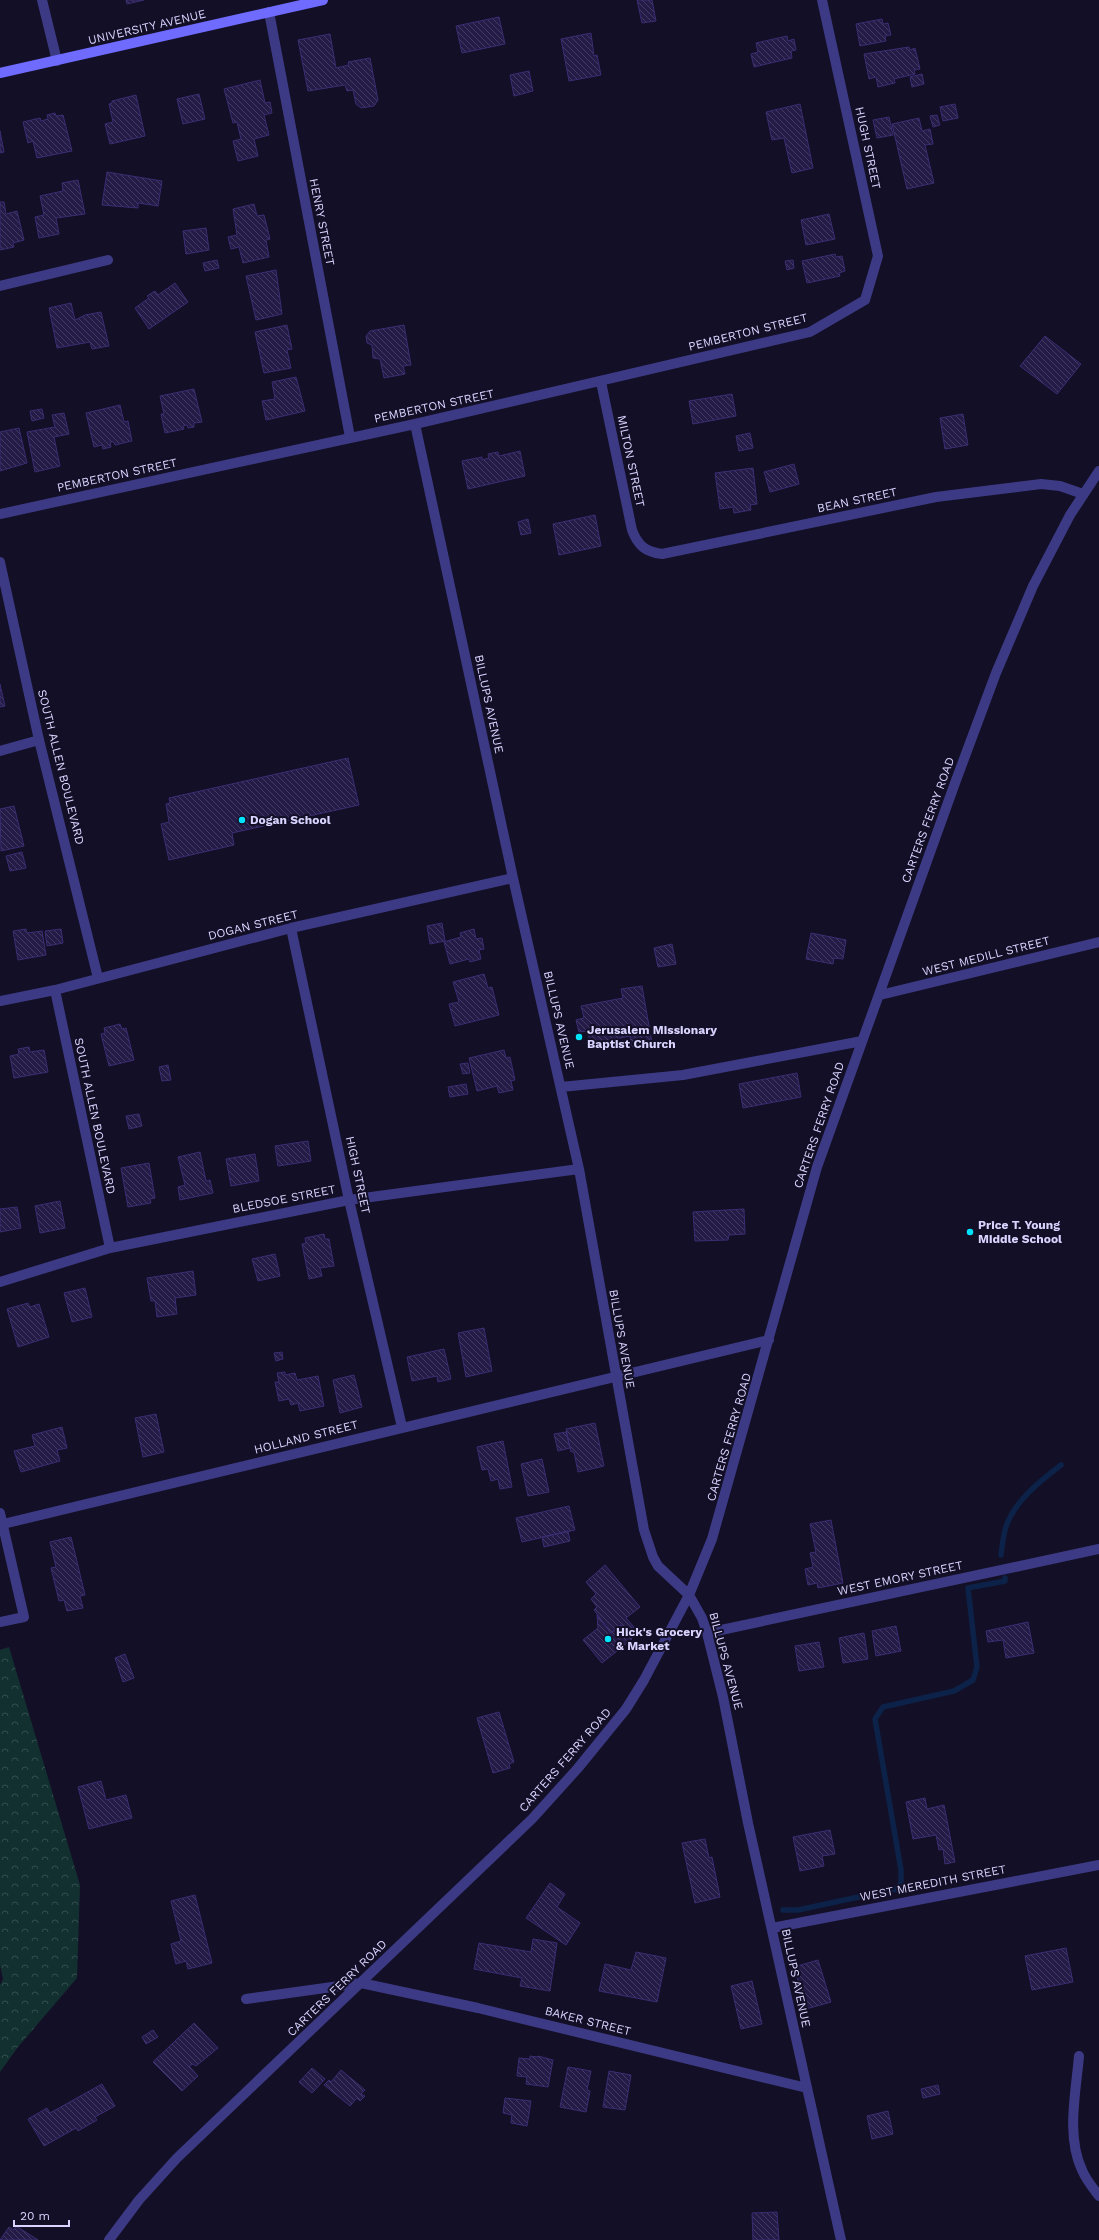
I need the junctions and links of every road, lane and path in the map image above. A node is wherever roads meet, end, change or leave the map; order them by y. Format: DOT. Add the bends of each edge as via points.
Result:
graph roads {
  1 [pos="42,0"];
  2 [pos="323,0"];
  3 [pos="822,0"];
  4 [pos="286,4"];
  5 [pos="269,12"];
  6 [pos="57,61"];
  7 [pos="0,74"];
  8 [pos="108,260"];
  9 [pos="0,286"];
  10 [pos="865,300"];
  11 [pos="601,382"];
  12 [pos="415,424"];
  13 [pos="350,437"];
  14 [pos="1099,471"];
  15 [pos="1083,494"];
  16 [pos="0,514"];
  17 [pos="639,545"];
  18 [pos="0,562"];
  19 [pos="40,740"];
  20 [pos="0,751"];
  21 [pos="513,878"];
  22 [pos="291,928"];
  23 [pos="1099,942"];
  24 [pos="98,978"];
  25 [pos="55,990"];
  26 [pos="880,995"];
  27 [pos="0,1001"];
  28 [pos="862,1041"];
  29 [pos="561,1087"];
  30 [pos="579,1169"];
  31 [pos="349,1200"];
  32 [pos="110,1248"];
  33 [pos="0,1282"];
  34 [pos="769,1340"];
  35 [pos="615,1378"];
  36 [pos="402,1427"];
  37 [pos="0,1513"];
  38 [pos="3,1524"];
  39 [pos="1099,1549"];
  40 [pos="689,1595"];
  41 [pos="0,1622"];
  42 [pos="707,1633"];
  43 [pos="1099,1864"];
  44 [pos="772,1928"];
  45 [pos="361,1983"];
  46 [pos="246,1999"];
  47 [pos="1079,2056"];
  48 [pos="807,2088"];
  49 [pos="1099,2196"];
  50 [pos="109,2240"];
  51 [pos="841,2240"];
  1 -- 6 [label="street"];
  2 -- 4 [label="street, UNIVERSITY AVENUE"];
  3 -- 10 [label="street, HUGH STREET" via="878,256"];
  4 -- 5 [label="street, UNIVERSITY AVENUE"];
  5 -- 6 [label="street, UNIVERSITY AVENUE"];
  5 -- 13 [label="street, HENRY STREET"];
  6 -- 7 [label="street, UNIVERSITY AVENUE"];
  8 -- 9 [label="street"];
  10 -- 11 [label="street, PEMBERTON STREET" via="810,332"];
  11 -- 12 [label="street, PEMBERTON STREET"];
  11 -- 17 [label="street, MILTON STREET" via="630,523"];
  12 -- 13 [label="street, PEMBERTON STREET"];
  12 -- 21 [label="street, BILLUPS AVENUE"];
  13 -- 16 [label="street, PEMBERTON STREET"];
  14 -- 15 [label="street, CARTERS FERRY ROAD"];
  15 -- 17 [label="street, BEAN STREET" via="1052,484 1028,485 936,497 662,554 652,553"];
  15 -- 26 [label="street, CARTERS FERRY ROAD" via="1033,586 996,673"];
  18 -- 19 [label="street, SOUTH ALLEN BOULEVARD"];
  19 -- 20 [label="street"];
  19 -- 24 [label="street, SOUTH ALLEN BOULEVARD"];
  21 -- 22 [label="street, DOGAN STREET"];
  21 -- 29 [label="street, BILLUPS AVENUE"];
  22 -- 24 [label="street, DOGAN STREET"];
  22 -- 31 [label="street, HIGH STREET"];
  23 -- 26 [label="street, WEST MEDILL STREET"];
  24 -- 25 [label="street, DOGAN STREET"];
  25 -- 27 [label="street, DOGAN STREET"];
  25 -- 32 [label="street, SOUTH ALLEN BOULEVARD"];
  26 -- 28 [label="street, CARTERS FERRY ROAD"];
  28 -- 29 [label="street" via="683,1075"];
  28 -- 34 [label="street, CARTERS FERRY ROAD" via="817,1167"];
  29 -- 30 [label="street, BILLUPS AVENUE"];
  30 -- 31 [label="street, BLEDSOE STREET"];
  30 -- 35 [label="street, BILLUPS AVENUE"];
  31 -- 32 [label="street, BLEDSOE STREET"];
  31 -- 36 [label="street, HIGH STREET"];
  32 -- 33 [label="street, BLEDSOE STREET"];
  34 -- 35 [label="street, HOLLAND STREET"];
  34 -- 40 [label="street, CARTERS FERRY ROAD" via="722,1508"];
  35 -- 36 [label="street, HOLLAND STREET"];
  35 -- 40 [label="street, BILLUPS AVENUE" via="649,1548 658,1566"];
  36 -- 38 [label="street, HOLLAND STREET"];
  37 -- 38 [label="street"];
  38 -- 41 [label="street" via="24,1617"];
  39 -- 42 [label="street, WEST EMORY STREET"];
  40 -- 42 [label="street, BILLUPS AVENUE" via="699,1611"];
  40 -- 45 [label="street, CARTERS FERRY ROAD" via="660,1653 626,1709 578,1768 532,1819"];
  42 -- 44 [label="street, BILLUPS AVENUE"];
  43 -- 44 [label="street, WEST MEREDITH STREET"];
  44 -- 48 [label="street, BILLUPS AVENUE"];
  45 -- 46 [label="street"];
  45 -- 48 [label="street, BAKER STREET" via="478,2008"];
  45 -- 50 [label="street, CARTERS FERRY ROAD" via="177,2158 139,2200"];
  47 -- 49 [label="street" via="1075,2148 1082,2171"];
  48 -- 51 [label="street, BILLUPS AVENUE"];
}
